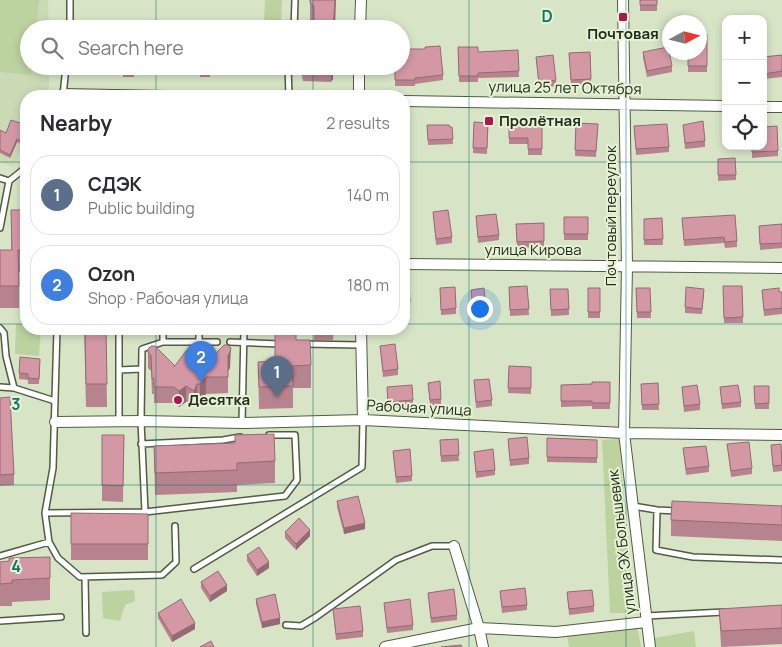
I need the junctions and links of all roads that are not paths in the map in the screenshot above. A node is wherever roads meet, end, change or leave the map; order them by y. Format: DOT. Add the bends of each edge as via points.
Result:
graph roads {
  1 [pos="70,0"];
  2 [pos="295,0"];
  3 [pos="361,0"];
  4 [pos="623,0"];
  5 [pos="70,20"];
  6 [pos="294,20"];
  7 [pos="360,20"];
  8 [pos="65,75"];
  9 [pos="288,75"];
  10 [pos="359,75"];
  11 [pos="64,90"];
  12 [pos="289,90"];
  13 [pos="359,90"];
  14 [pos="410,101"];
  15 [pos="625,104"];
  16 [pos="722,106"];
  17 [pos="767,107"];
  18 [pos="782,107"];
  19 [pos="20,172"];
  20 [pos="0,178"];
  21 [pos="10,181"];
  22 [pos="0,228"];
  23 [pos="410,264"];
  24 [pos="627,266"];
  25 [pos="782,268"];
  26 [pos="0,328"];
  27 [pos="57,335"];
  28 [pos="119,335"];
  29 [pos="163,335"];
  30 [pos="199,335"];
  31 [pos="244,335"];
  32 [pos="361,335"];
  33 [pos="164,342"];
  34 [pos="199,342"];
  35 [pos="217,342"];
  36 [pos="230,342"];
  37 [pos="244,343"];
  38 [pos="291,344"];
  39 [pos="300,344"];
  40 [pos="361,345"];
  41 [pos="141,369"];
  42 [pos="120,370"];
  43 [pos="0,387"];
  44 [pos="14,388"];
  45 [pos="55,401"];
  46 [pos="363,420"];
  47 [pos="141,421"];
  48 [pos="55,422"];
  49 [pos="119,422"];
  50 [pos="242,423"];
  51 [pos="624,432"];
  52 [pos="247,435"];
  53 [pos="266,435"];
  54 [pos="782,435"];
  55 [pos="141,444"];
  56 [pos="632,506"];
  57 [pos="658,510"];
  58 [pos="686,511"];
  59 [pos="145,512"];
  60 [pos="45,514"];
  61 [pos="175,526"];
  62 [pos="48,542"];
  63 [pos="454,546"];
  64 [pos="0,556"];
  65 [pos="782,560"];
  66 [pos="194,569"];
  67 [pos="85,577"];
  68 [pos="727,612"];
  69 [pos="61,617"];
  70 [pos="646,619"];
  71 [pos="0,621"];
  72 [pos="286,626"];
  73 [pos="479,628"];
  74 [pos="86,633"];
  75 [pos="385,647"];
  76 [pos="484,647"];
  77 [pos="650,647"];
  1 -- 5 [label="lane"];
  2 -- 6 [label="lane"];
  3 -- 7 [label="street"];
  4 -- 15 [label="street, Почтовый переулок"];
  8 -- 11 [label="lane"];
  9 -- 12 [label="lane"];
  10 -- 13 [label="street"];
  14 -- 15 [label="street, улица 25 лет Октября"];
  15 -- 16 [label="street, улица 25 лет Октября"];
  15 -- 24 [label="street, Почтовый переулок"];
  17 -- 18 [label="street"];
  19 -- 21 [label="lane"];
  20 -- 21 [label="lane"];
  21 -- 22 [label="lane"];
  23 -- 24 [label="street, улица Кирова"];
  24 -- 25 [label="street, улица Кирова"];
  24 -- 51 [label="street, Почтовый переулок"];
  26 -- 44 [label="lane" via="4,333"];
  27 -- 45 [label="lane"];
  28 -- 42 [label="lane"];
  29 -- 33 [label="lane"];
  30 -- 34 [label="lane"];
  31 -- 37 [label="lane"];
  32 -- 40 [label="street"];
  33 -- 34 [label="lane"];
  33 -- 41 [label="lane" via="142,349"];
  34 -- 35 [label="lane"];
  36 -- 37 [label="lane"];
  37 -- 38 [label="lane"];
  37 -- 50 [label="lane"];
  39 -- 40 [label="lane"];
  40 -- 46 [label="street"];
  41 -- 42 [label="lane"];
  41 -- 47 [label="lane"];
  42 -- 49 [label="lane"];
  43 -- 44 [label="lane"];
  44 -- 45 [label="lane"];
  45 -- 48 [label="lane"];
  46 -- 50 [label="street, Рабочая улица"];
  46 -- 51 [label="street, Рабочая улица"];
  46 -- 66 [label="lane" via="362,466"];
  47 -- 49 [label="street, Рабочая улица"];
  47 -- 50 [label="street, Рабочая улица"];
  47 -- 55 [label="lane"];
  48 -- 49 [label="street, Рабочая улица"];
  48 -- 60 [label="lane" via="53,468"];
  51 -- 54 [label="street, Рабочая улица"];
  51 -- 56 [label="street, улица ЭХ Большевик"];
  52 -- 55 [label="lane" via="223,440"];
  53 -- 59 [label="lane" via="295,435 297,480 285,496"];
  55 -- 59 [label="lane"];
  56 -- 57 [label="lane"];
  56 -- 70 [label="street, улица ЭХ Большевик"];
  57 -- 58 [label="lane"];
  57 -- 65 [label="lane" via="656,550 693,557"];
  59 -- 60 [label="lane"];
  60 -- 62 [label="lane"];
  61 -- 67 [label="lane" via="176,562 162,575"];
  62 -- 64 [label="lane"];
  62 -- 67 [label="lane" via="58,558 80,577"];
  63 -- 72 [label="lane" via="432,546 396,560 316,618 301,626"];
  63 -- 73 [label="street"];
  67 -- 74 [label="lane"];
  68 -- 70 [label="lane"];
  69 -- 71 [label="lane"];
  70 -- 73 [label="street" via="556,632"];
  70 -- 77 [label="street, улица ЭХ Большевик"];
  73 -- 75 [label="street"];
  73 -- 76 [label="street"];
}
